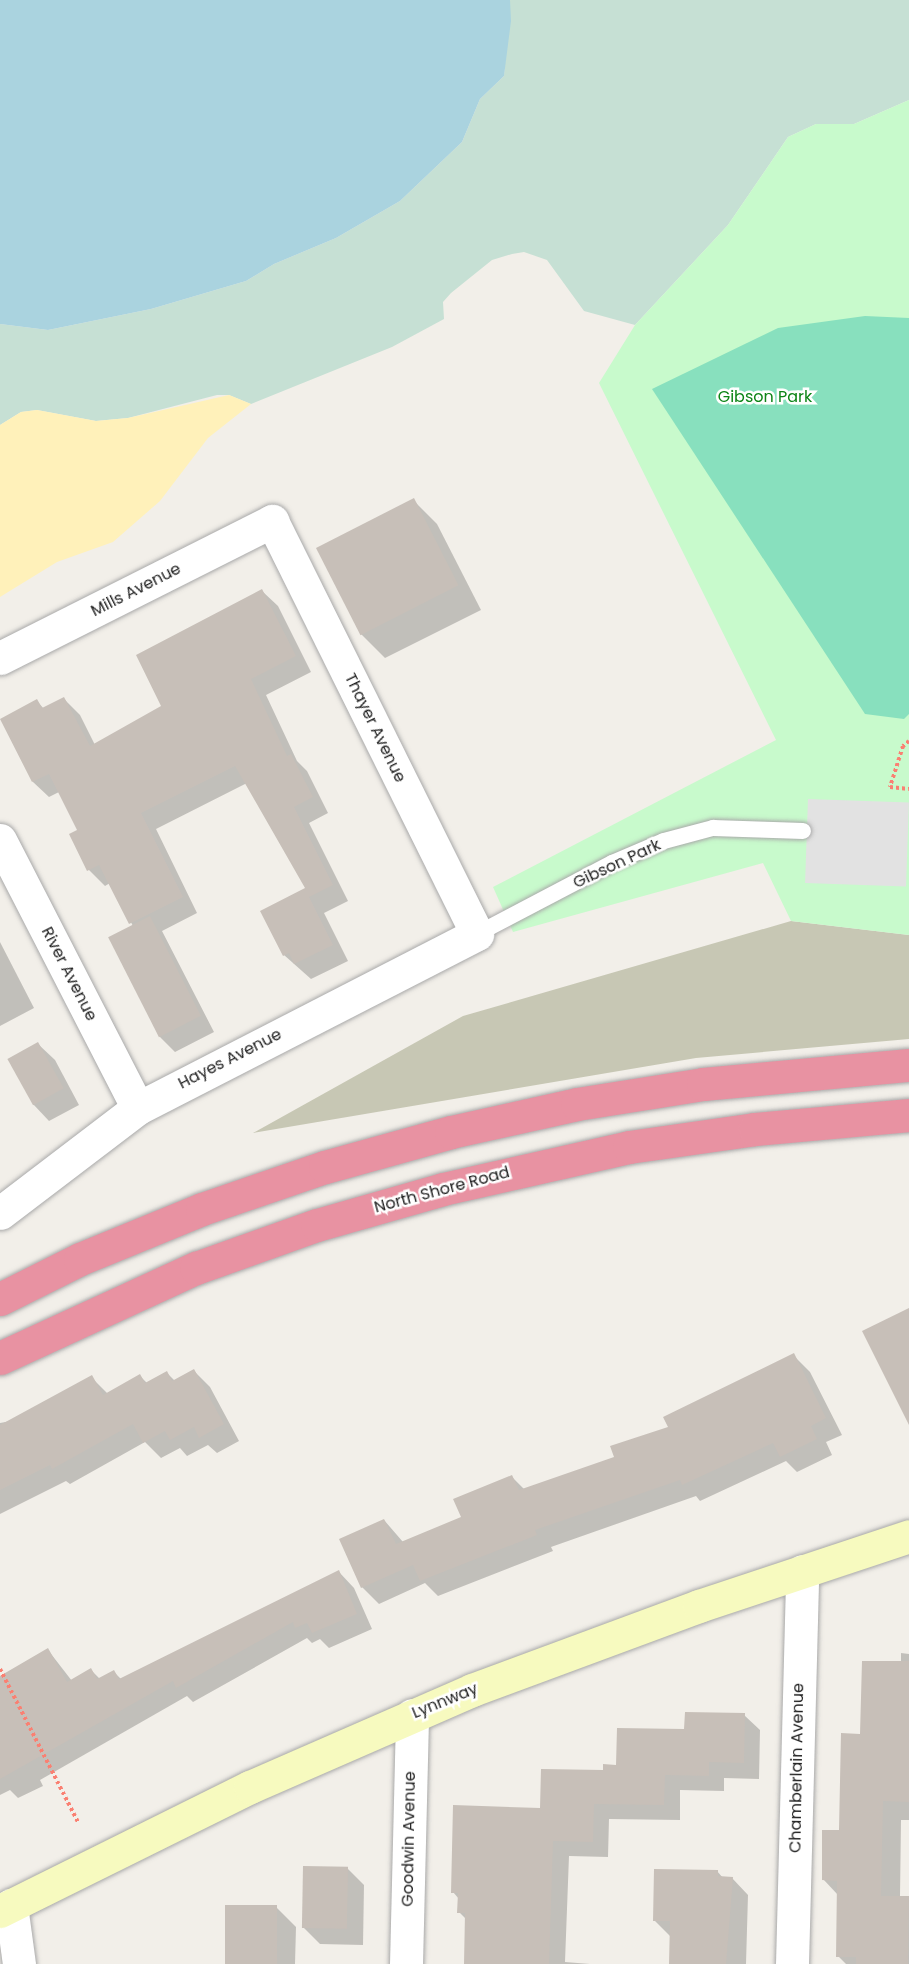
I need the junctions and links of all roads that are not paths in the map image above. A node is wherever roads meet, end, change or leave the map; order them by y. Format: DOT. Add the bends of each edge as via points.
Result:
graph roads {
  1 [pos="272,521"];
  2 [pos="0,658"];
  3 [pos="803,831"];
  4 [pos="0,840"];
  5 [pos="477,934"];
  6 [pos="909,1065"];
  7 [pos="138,1108"];
  8 [pos="909,1115"];
  9 [pos="0,1213"];
  10 [pos="0,1299"];
  11 [pos="0,1358"];
  12 [pos="909,1536"];
  13 [pos="802,1571"];
  14 [pos="412,1715"];
  15 [pos="5,1908"];
  16 [pos="19,1964"];
  17 [pos="406,1964"];
  18 [pos="792,1964"];
  1 -- 2 [label="street, Mills Avenue"];
  1 -- 5 [label="street, Thayer Avenue"];
  3 -- 5 [label="lane, Gibson Park" via="713,828 664,842 612,863"];
  4 -- 7 [label="street, River Avenue"];
  5 -- 7 [label="street, Hayes Avenue"];
  6 -- 10 [label="highway" via="803,1072 671,1089 566,1107 430,1138 202,1209 80,1259"];
  7 -- 9 [label="street, Hayes Avenue"];
  8 -- 11 [label="highway, North Shore Road" via="755,1129 629,1147 443,1189 318,1225 196,1268"];
  12 -- 13 [label="main road, Lynnway"];
  13 -- 14 [label="main road, Lynnway" via="571,1652"];
  13 -- 18 [label="street, Chamberlain Avenue"];
  14 -- 15 [label="main road, Lynnway" via="242,1791"];
  14 -- 17 [label="street, Goodwin Avenue"];
  15 -- 16 [label="street"];
}
